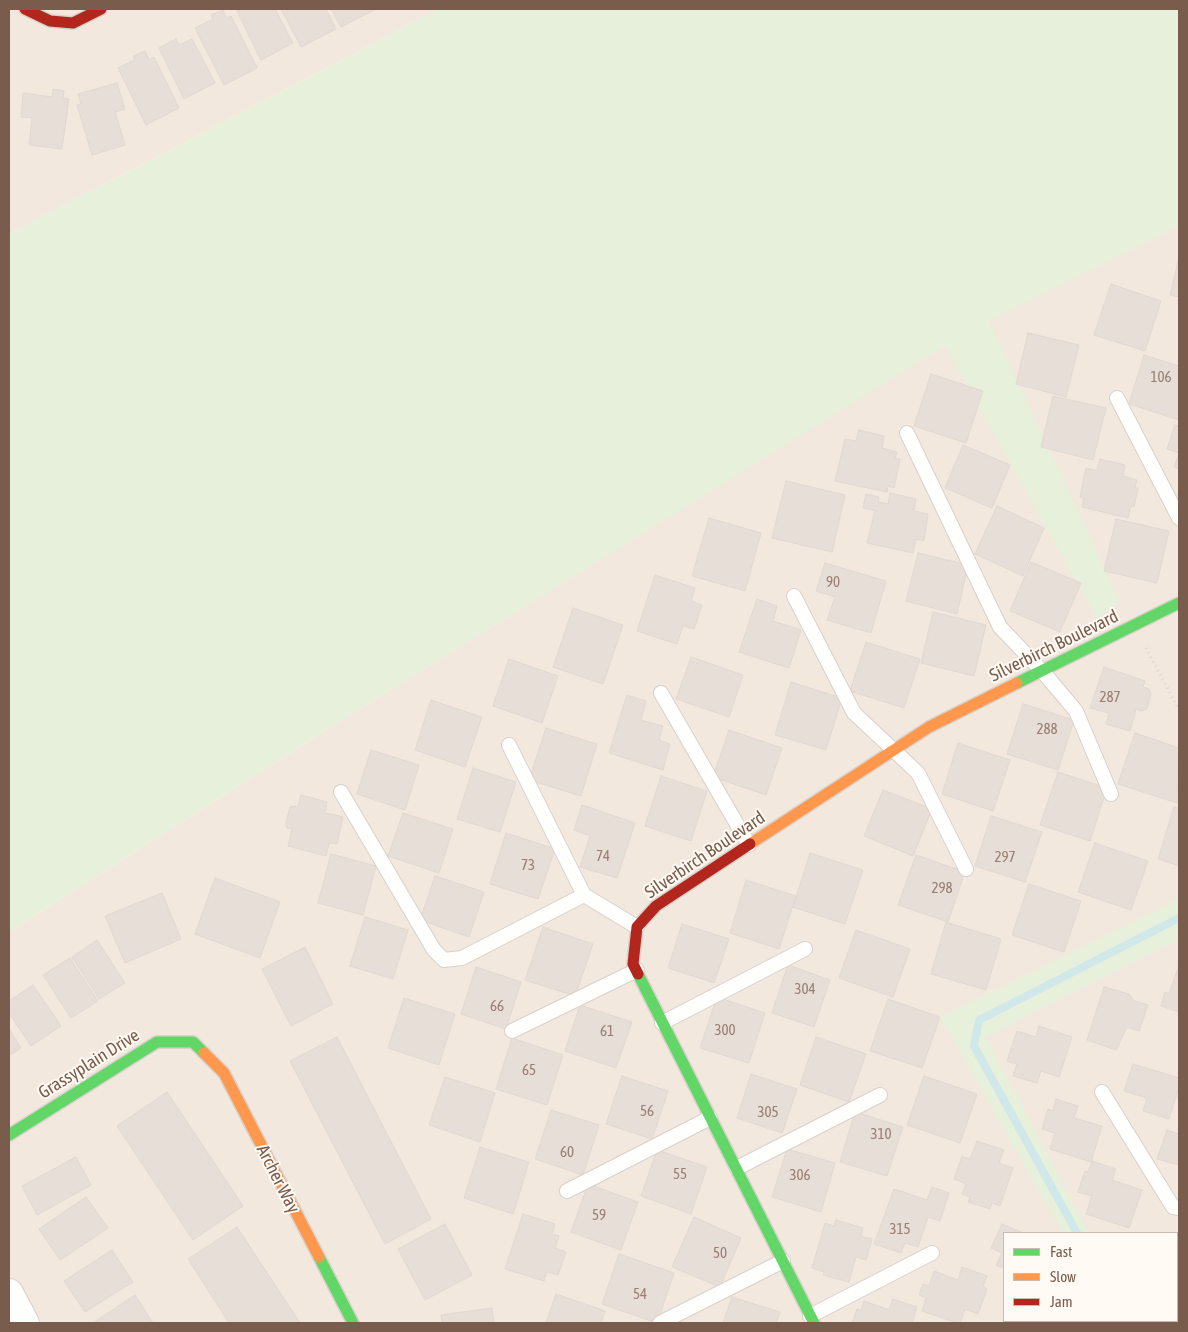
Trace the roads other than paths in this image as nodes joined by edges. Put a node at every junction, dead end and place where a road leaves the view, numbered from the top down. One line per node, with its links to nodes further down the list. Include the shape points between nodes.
1 (25, 9): 2 (street, via 50,21 73,23)
2 (101, 9)
3 (1117, 398): 5 (lane)
4 (907, 433): 8 (lane, via 1000,627)
5 (1179, 518)
6 (794, 596): 11 (lane, via 854,713)
7 (1179, 603): 8 (street, Silverbirch Boulevard)
8 (1043, 672): 11 (street, Silverbirch Boulevard, via 929,727); 13 (lane, via 1076,711)
9 (661, 693): 14 (lane)
10 (509, 745): 16 (lane)
11 (895, 750): 14 (street, Silverbirch Boulevard); 15 (lane, via 918,773)
12 (341, 792): 16 (lane, via 434,950 444,960 462,958)
13 (1111, 794)
14 (749, 846): 17 (street, Silverbirch Boulevard, via 656,906)
15 (966, 869)
16 (584, 895): 17 (lane)
17 (637, 928): 19 (street, via 633,964)
18 (805, 949): 20 (lane)
19 (637, 970): 20 (street); 21 (lane)
20 (662, 1022): 25 (street)
21 (512, 1031)
22 (193, 1042): 26 (street, Grassyplain Drive, via 157,1042); 35 (street, Archer Way, via 224,1073)
23 (1102, 1092): 29 (lane, via 1173,1207)
24 (880, 1095): 27 (lane)
25 (710, 1118): 27 (street); 28 (lane)
26 (9, 1135)
27 (737, 1168): 31 (street)
28 (567, 1191)
29 (1179, 1208)
30 (932, 1252): 33 (lane)
31 (783, 1261): 33 (street); 36 (lane)
32 (9, 1293): 34 (street)
33 (812, 1319)
34 (25, 1323)
35 (353, 1323)
36 (660, 1323)

